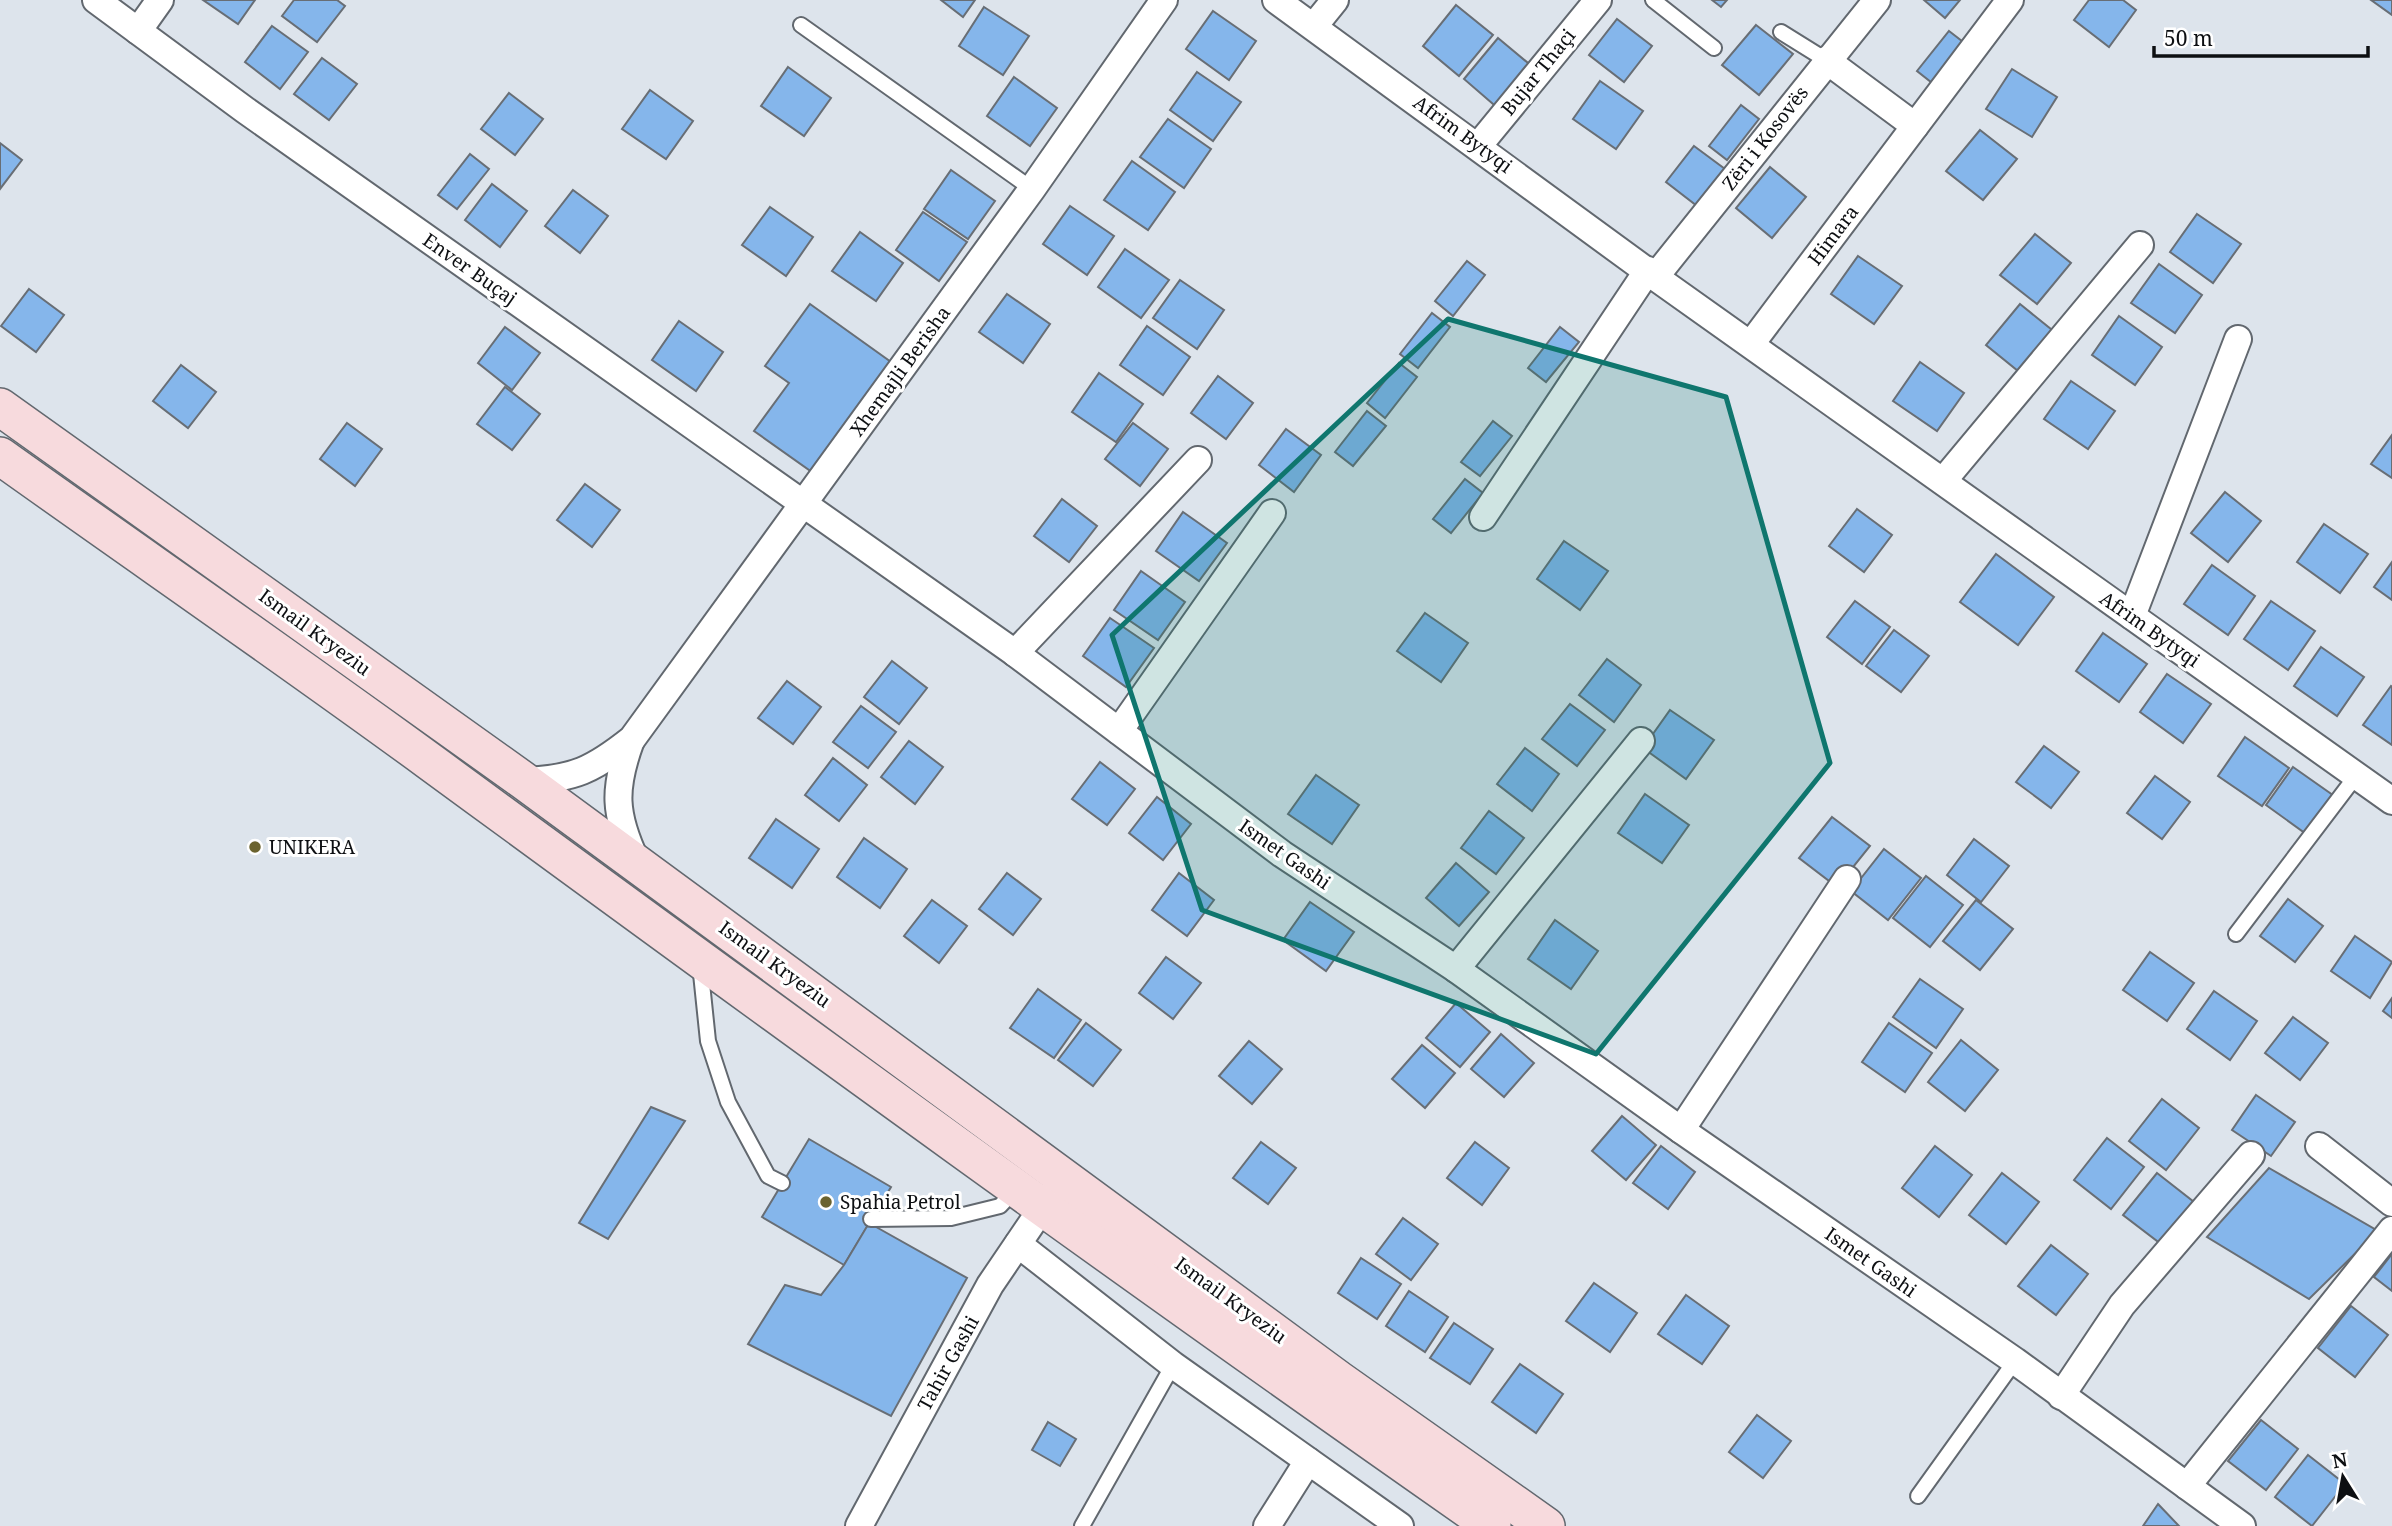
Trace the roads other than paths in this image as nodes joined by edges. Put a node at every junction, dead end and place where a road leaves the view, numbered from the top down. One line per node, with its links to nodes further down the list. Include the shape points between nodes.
1 (96, 0): 12 (street, Enver Buçaj)
2 (160, 0): 12 (street)
3 (1164, 0): 18 (street, Xhemajli Berisha)
4 (1276, 0): 11 (street, Afrim Bytyqi)
5 (1335, 0): 11 (street)
6 (1598, 0): 17 (street, Bujar Thaçi)
7 (1653, 0): 14 (lane)
8 (1877, 0): 15 (street, Zëri i Kosovës)
9 (2010, 0): 16 (street, Himara)
10 (801, 25): 18 (lane)
11 (1314, 26): 17 (street, Afrim Bytyqi)
12 (138, 31): 27 (street, Enver Buçaj)
13 (1781, 32): 15 (lane)
14 (1714, 48)
15 (1826, 60): 16 (street); 20 (street, Zëri i Kosovës)
16 (1915, 126): 22 (street, Himara)
17 (1479, 145): 20 (street, Afrim Bytyqi)
18 (1032, 189): 27 (street, Xhemajli Berisha)
19 (2140, 245): 26 (street)
20 (1651, 273): 22 (street, Afrim Bytyqi); 29 (street)
21 (2238, 339): 30 (street)
22 (1751, 344): 26 (street, Afrim Bytyqi)
23 (0, 407): 36 (main road, Ismail Kryeziu)
24 (0, 456): 41 (main road, Ismail Kryeziu)
25 (1198, 460): 31 (street)
26 (1943, 481): 30 (street, Afrim Bytyqi)
27 (805, 504): 31 (street, Ismet Gashi); 33 (street, Xhemajli Berisha)
28 (1272, 513): 32 (street)
29 (1483, 517)
30 (2132, 616): 35 (street, Afrim Bytyqi)
31 (1015, 653): 32 (street, Ismet Gashi)
32 (1119, 731): 42 (street, Ismet Gashi, via 1282,854)
33 (632, 739): 36 (street, Xhemajli Berisha, via 603,762 560,780); 38 (street, Xhemajli Berisha, via 619,774 617,800 622,830)
34 (1641, 741): 42 (street)
35 (2356, 776): 37 (street, Afrim Bytyqi); 40 (lane)
36 (524, 780): 38 (main road, Ismail Kryeziu)
37 (2390, 797)
38 (638, 864): 47 (main road, Ismail Kryeziu)
39 (1847, 879): 43 (street)
40 (2236, 934)
41 (699, 959): 46 (lane, via 708,1041 728,1102 768,1176); 47 (main road, Ismail Kryeziu)
42 (1456, 969): 43 (street, Ismet Gashi)
43 (1681, 1130): 52 (street, Ismet Gashi)
44 (2319, 1146): 48 (street)
45 (2251, 1155): 54 (street, via 2122,1305)
46 (782, 1183)
47 (1042, 1190): 49 (lane, via 951,1218); 51 (street, Tahir Gashi); 62 (main road, Ismail Kryeziu, via 1299,1391); 63 (main road, Ismail Kryeziu, via 1350,1388)
48 (2392, 1203)
49 (871, 1219)
50 (2392, 1230): 56 (street)
51 (1018, 1244): 53 (street); 58 (street, Tahir Gashi, via 990,1285)
52 (2015, 1362): 54 (street, Ismet Gashi); 57 (lane)
53 (1173, 1365): 55 (street); 59 (lane)
54 (2061, 1396): 56 (street, Ismet Gashi)
55 (1308, 1461): 60 (street); 61 (street)
56 (2187, 1486): 64 (street, Ismet Gashi)
57 (1918, 1496)
58 (859, 1526)
59 (1082, 1526)
60 (1267, 1526)
61 (1401, 1526)
62 (1492, 1526)
63 (1546, 1526)
64 (2242, 1526)

